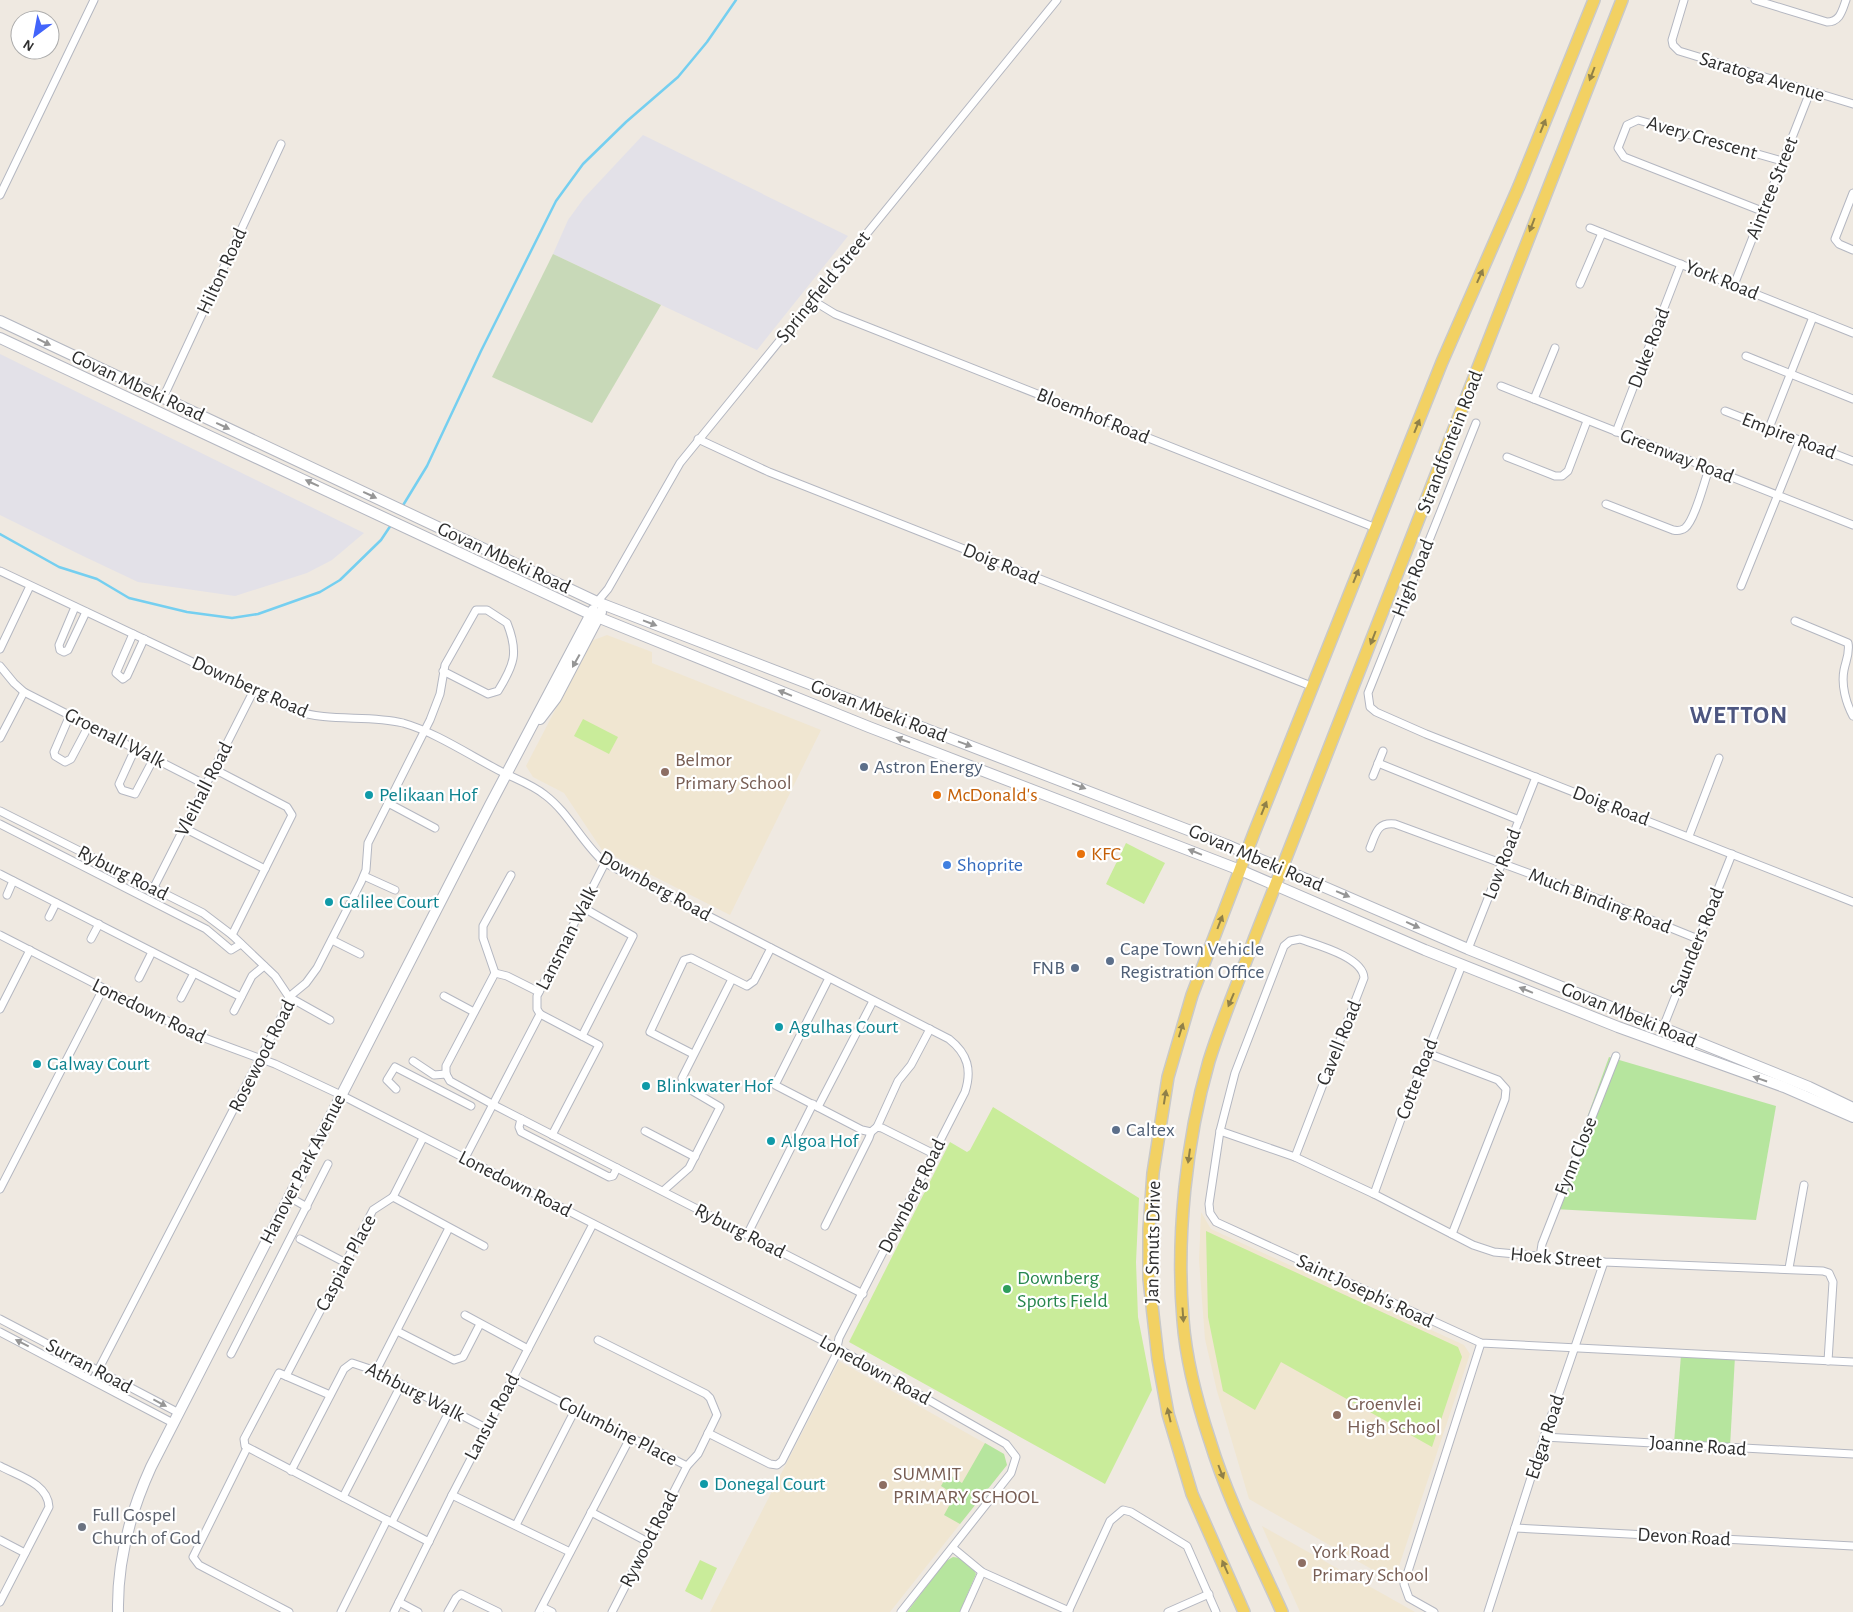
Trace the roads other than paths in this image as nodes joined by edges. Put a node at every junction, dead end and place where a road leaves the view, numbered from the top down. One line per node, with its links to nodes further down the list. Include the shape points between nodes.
1 (94, 0): 13 (street)
2 (1057, 0): 21 (street, Springfield Street)
3 (1594, 0): 46 (main road, Strandfontein Road, one-way to 3)
4 (1622, 0): 91 (main road, Strandfontein Road, one-way to 91)
5 (1684, 0): 8 (street, Saratoga Avenue, via 1672,40 1679,51)
6 (1754, 0): 7 (street, via 1827,22 1839,18)
7 (1846, 0)
8 (1810, 92): 9 (street, Saratoga Avenue); 11 (street, Aintree Street)
9 (1853, 104)
10 (281, 144): 30 (street, Hilton Road)
11 (1782, 162): 14 (street, Aintree Street); 14 (street, Avery Crescent, via 1638,120 1627,125 1621,138 1618,148 1624,157)
12 (1853, 193): 17 (street, via 1835,239)
13 (0, 195)
14 (1762, 212): 20 (street, Aintree Street)
15 (1590, 228): 16 (street, York Road)
16 (1602, 233): 18 (street, York Road); 19 (street)
17 (1853, 250)
18 (1681, 264): 20 (street, York Road); 37 (street, Duke Road)
19 (1580, 284)
20 (1734, 285): 22 (street, York Road)
21 (812, 300): 38 (street, Springfield Street); 46 (street, Bloemhof Road, via 835,314)
22 (1813, 317): 24 (street, York Road); 28 (street)
23 (0, 321): 30 (main road, Govan Mbeki Road, one-way to 30)
24 (1853, 333)
25 (0, 338): 53 (main road, Govan Mbeki Road, one-way to 25)
26 (1554, 348): 31 (street)
27 (1746, 356): 28 (street)
28 (1790, 373): 32 (street); 36 (street)
29 (1501, 386): 31 (street, Greenway Road)
30 (163, 398): 50 (main road, Govan Mbeki Road, one-way to 50)
31 (1534, 399): 34 (street, Greenway Road)
32 (1853, 399)
33 (1725, 411): 36 (street, Empire Road)
34 (1587, 421): 37 (street, Greenway Road); 40 (street, via 1568,470 1562,476)
35 (1476, 423): 63 (street, High Road, via 1368,693)
36 (1769, 428): 39 (street, Empire Road)
37 (1616, 432): 42 (street, Greenway Road)
38 (698, 439): 50 (street, Springfield Street, via 669,480); 60 (street, Doig Road, via 769,472)
39 (1800, 440): 41 (street, Empire Road); 43 (street)
40 (1507, 457)
41 (1853, 461)
42 (1709, 469): 43 (street, Greenway Road); 44 (street, via 1688,525 1679,531)
43 (1778, 496): 45 (street, Greenway Road); 49 (street)
44 (1606, 504)
45 (1853, 525)
46 (1376, 528): 87 (main road, Strandfontein Road, one-way to 46)
47 (0, 571): 48 (street, Downberg Road)
48 (30, 586): 51 (street, Downberg Road); 57 (street)
49 (1741, 586)
50 (601, 604): 53 (main road, Hanover Park Avenue); 87 (main road, Govan Mbeki Road, one-way to 87, via 1112,799)
51 (75, 607): 52 (street, Downberg Road); 52 (street, via 59,646 64,652 68,650)
52 (86, 612): 55 (street, Downberg Road)
53 (594, 616): 75 (main road, Hanover Park Avenue, via 556,698 526,738); 93 (main road, Govan Mbeki Road, one-way to 53, via 869,727)
54 (1795, 621): 64 (street, via 1848,643 1843,679)
55 (134, 634): 56 (street, Downberg Road); 56 (street, via 116,673 123,679)
56 (144, 639): 61 (street, Downberg Road)
57 (0, 649)
58 (0, 666): 62 (street, Groenall Walk)
59 (443, 671): 59 (street, Rosewood Road, via 488,694 498,691 515,654 507,623 487,610 476,610); 67 (street, Rosewood Road, via 440,694)
60 (1306, 684)
61 (254, 690): 67 (street, Downberg Road, via 308,715 384,720); 74 (street, Vleihall Road)
62 (24, 692): 65 (street, Groenall Walk); 68 (street)
63 (1370, 707): 77 (street, Doig Road, via 1426,734)
64 (1851, 713)
65 (70, 715): 66 (street, Groenall Walk); 66 (street, via 54,752 65,762 70,760)
66 (89, 725): 69 (street, Groenall Walk)
67 (422, 732): 75 (street, Downberg Road); 79 (street, Rosewood Road)
68 (0, 738)
69 (135, 748): 71 (street, Groenall Walk); 71 (street, via 120,784 122,790 135,794)
70 (1383, 751): 73 (street)
71 (154, 758): 78 (street, Groenall Walk)
72 (1719, 758): 85 (street)
73 (1378, 764): 76 (street); 81 (street)
74 (214, 769): 78 (street, Vleihall Road); 92 (street, via 290,810 291,819)
75 (506, 774): 89 (street, Downberg Road, via 544,794 565,815 590,850); 150 (main road, Hanover Park Avenue)
76 (1373, 776)
77 (1536, 778): 81 (street, Low Road); 85 (street, Doig Road)
78 (206, 785): 83 (street, Vleihall Road)
79 (388, 803): 84 (street); 95 (street, Rosewood Road, via 368,843)
80 (0, 811): 99 (street, Ryburg Road)
81 (1519, 820): 90 (street, Low Road)
82 (0, 824): 112 (street, Ryburg Road, via 206,929 231,950)
83 (184, 828): 92 (street); 99 (street, Vleihall Road)
84 (436, 828)
85 (1689, 836): 88 (street, Doig Road)
86 (1370, 848): 90 (street, Much Binding Road, via 1380,826 1396,824)
87 (1247, 854): 91 (main road, Govan Mbeki Road); 93 (main road, Strandfontein Road)
88 (1732, 854): 103 (street, Doig Road); 110 (street, Saunders Road)
89 (605, 863): 104 (street, Lansman Walk); 113 (street, Downberg Road)
90 (1502, 864): 110 (street, Much Binding Road); 116 (street, Low Road)
91 (1282, 868): 98 (main road, Strandfontein Road); 116 (main road, Govan Mbeki Road, one-way to 116)
92 (266, 869): 108 (street)
93 (1240, 870): 98 (main road, Govan Mbeki Road); 253 (main road, Jan Smuts Drive, one-way to 93, via 1192,1494 1178,1453 1158,1359 1149,1267 1153,1173 1168,1077 1192,995)
94 (0, 874): 97 (street)
95 (364, 876): 100 (street); 111 (street, Rosewood Road)
96 (511, 876): 122 (street, via 483,926 483,938)
97 (13, 881): 101 (street); 102 (street)
98 (1275, 884): 119 (main road, Govan Mbeki Road); 254 (main road, Jan Smuts Drive, one-way to 254, via 1224,1019 1197,1108 1186,1178 1180,1266 1183,1320 1200,1408 1221,1474)
99 (154, 888): 108 (street, Ryburg Road, via 203,913)
100 (395, 890)
101 (7, 895)
102 (56, 902): 105 (street); 106 (street)
103 (1853, 902)
104 (582, 907): 127 (street, Lansman Walk); 141 (street, via 634,936)
105 (49, 917)
106 (99, 924): 109 (street); 117 (street)
107 (0, 935): 115 (street, Lonedown Road)
108 (232, 935): 112 (street, Ryburg Road)
109 (91, 939)
110 (1698, 939): 140 (street, Saunders Road)
111 (332, 940): 118 (street); 131 (street, Rosewood Road, via 313,974)
112 (241, 944): 120 (street, Ryburg Road)
113 (771, 948): 124 (street, Downberg Road); 125 (street, via 751,985)
114 (1326, 948): 160 (street, Saint Joseph's Road, via 1300,939 1290,940 1284,946 1248,1034); 165 (street, Cavell Road, via 1355,962 1362,969 1364,978)
115 (30, 950): 126 (street, Lonedown Road); 128 (street)
116 (1468, 950): 140 (main road, Govan Mbeki Road)
117 (152, 952): 121 (street); 123 (street)
118 (360, 954)
119 (1462, 965): 142 (street, Cotte Road); 156 (main road, Govan Mbeki Road, one-way to 119, via 1784,1087 1668,1047)
120 (264, 966): 130 (street, via 252,976); 131 (street, Ryburg Road, via 281,983)
121 (194, 973): 130 (street); 132 (street)
122 (496, 973): 127 (street); 136 (street)
123 (139, 978)
124 (829, 978): 133 (street, Downberg Road); 154 (street, via 775,1085)
125 (732, 979): 143 (street); 143 (street, via 686,958 650,1032)
126 (104, 988): 145 (street, Lonedown Road, via 191,1033); 170 (street)
127 (539, 992): 137 (street, Lansman Walk, via 536,1006)
128 (3, 995): 134 (street)
129 (444, 996): 136 (street)
130 (241, 997): 135 (street)
131 (289, 997): 138 (street); 145 (street, Rosewood Road)
132 (181, 998)
133 (872, 1001): 139 (street, Downberg Road); 154 (street)
134 (0, 1009)
135 (234, 1011)
136 (474, 1012): 147 (street, via 446,1066)
137 (540, 1014): 141 (street); 152 (street)
138 (330, 1020)
139 (930, 1029): 158 (street); 163 (street, Downberg Road, via 962,1050 969,1071 965,1092)
140 (1662, 1030): 155 (main road, Govan Mbeki Road)
141 (582, 1036): 161 (street, via 599,1045)
142 (1427, 1053): 172 (street, Cotte Road); 179 (street, via 1498,1080 1506,1089 1506,1099)
143 (693, 1054): 164 (street, via 682,1075 682,1084 720,1107)
144 (1616, 1056): 183 (street, Fynn Close, via 1542,1244)
145 (260, 1059): 150 (street, Lonedown Road); 201 (street, Rosewood Road)
146 (413, 1062): 147 (street, via 434,1074)
147 (446, 1074): 148 (street, Ryburg Road)
148 (459, 1086): 151 (street); 152 (street, Ryburg Road)
149 (396, 1089): 151 (street, via 387,1080 394,1067)
150 (341, 1095): 162 (street, Lonedown Road); 174 (main road, Hanover Park Avenue)
151 (453, 1097): 153 (street)
152 (492, 1104): 157 (street, Ryburg Road); 166 (street)
153 (471, 1106)
154 (816, 1106): 158 (street, via 862,1130); 180 (street)
155 (1853, 1108)
156 (1853, 1117)
157 (521, 1119): 161 (street, Ryburg Road); 168 (street, via 521,1132 600,1172 612,1176)
158 (874, 1129): 163 (street); 177 (street)
159 (645, 1131): 164 (street)
160 (1220, 1131): 165 (street, Hoek Street); 194 (street, Saint Joseph's Road, via 1209,1204 1216,1222)
161 (552, 1135): 168 (street, Ryburg Road)
162 (423, 1138): 166 (street, Lonedown Road); 173 (street)
163 (934, 1154): 187 (street, Downberg Road)
164 (695, 1157): 171 (street, via 687,1170)
165 (1295, 1157): 172 (street, Hoek Street)
166 (465, 1158): 176 (street, Lonedown Road)
167 (328, 1164): 175 (street)
168 (617, 1168): 171 (street, Ryburg Road)
169 (1804, 1185): 186 (street)
170 (0, 1189)
171 (663, 1191): 180 (street, Ryburg Road)
172 (1374, 1194): 179 (street, Hoek Street)
173 (393, 1197): 178 (street, Caspian Place); 185 (street, Caspian Place, via 373,1210)
174 (289, 1198): 175 (street); 210 (main road, Hanover Park Avenue)
175 (307, 1207): 198 (street)
176 (593, 1224): 195 (street, Lonedown Road); 197 (street, Lansur Road)
177 (825, 1226)
178 (449, 1228): 182 (street); 191 (street)
179 (1452, 1234): 183 (street, Hoek Street, via 1494,1252)
180 (748, 1235): 187 (street, Ryburg Road)
181 (300, 1239): 185 (street)
182 (484, 1246)
183 (1540, 1257): 184 (street, Hoek Street)
184 (1604, 1262): 186 (street, Hoek Street); 196 (street, Edgar Road)
185 (346, 1263): 203 (street, Caspian Place)
186 (1788, 1268): 199 (street, Hoek Street, via 1823,1271 1832,1278)
187 (862, 1294): 195 (street, Downberg Road)
188 (465, 1315): 190 (street)
189 (0, 1319): 201 (street, Surran Road)
190 (480, 1324): 191 (street, via 463,1357 457,1360); 197 (street)
191 (397, 1331): 202 (street)
192 (0, 1332): 205 (street, Surran Road, one-way to 192)
193 (598, 1340): 213 (street, Columbine Place, via 706,1394 716,1415)
194 (1481, 1343): 196 (street, Saint Joseph's Road); 255 (street, via 1404,1584 1409,1598)
195 (837, 1348): 213 (street, via 836,1356 780,1463 770,1464); 231 (street, Lonedown Road, via 1006,1444 1016,1457 1011,1473)
196 (1574, 1348): 199 (street, Saint Joseph's Road); 214 (street, Edgar Road)
197 (528, 1349): 204 (street, Lansur Road)
198 (231, 1354)
199 (1828, 1361): 200 (street, Saint Joseph's Road)
200 (1853, 1362)
201 (97, 1370): 205 (street, Rosewood Road); 210 (street, Surran Road, one-way to 210)
202 (376, 1371): 206 (street, Athburg Walk); 207 (street, Athburg Walk, via 358,1363 350,1364)
203 (286, 1376): 207 (street); 216 (street, via 279,1373 275,1377 244,1439)
204 (513, 1378): 209 (street, Columbine Place); 212 (street, Lansur Road)
205 (93, 1380): 211 (street, Surran Road)
206 (401, 1385): 208 (street, Athburg Walk); 222 (street)
207 (330, 1396): 220 (street, Athburg Walk)
208 (450, 1410): 212 (street, Athburg Walk); 224 (street)
209 (575, 1410): 215 (street, Columbine Place); 225 (street)
210 (179, 1413): 211 (main road, Hanover Park Avenue)
211 (173, 1423): 240 (main road, Hanover Park Avenue, via 144,1481 130,1520 121,1561)
212 (486, 1428): 221 (street, Lansur Road)
213 (708, 1432): 219 (street, Columbine Place, via 698,1454)
214 (1544, 1437): 217 (street, Joanne Road); 226 (street, Edgar Road)
215 (630, 1438): 219 (street, Columbine Place); 223 (street)
216 (247, 1448): 220 (street); 241 (street, via 193,1558 199,1565)
217 (1853, 1454)
218 (0, 1466): 233 (street, via 37,1485 48,1497 47,1513)
219 (687, 1466): 229 (street, Rywood Road)
220 (291, 1471): 222 (street)
221 (452, 1495): 225 (street); 228 (street, Lansur Road)
222 (343, 1497): 224 (street)
223 (591, 1512): 229 (street); 232 (street)
224 (390, 1521): 228 (street); 242 (street)
225 (516, 1524): 232 (street)
226 (1515, 1528): 230 (street, Devon Road); 256 (street, Edgar Road)
227 (0, 1540): 233 (street)
228 (429, 1542): 237 (street, Lansur Road)
229 (648, 1542): 248 (street, Rywood Road)
230 (1853, 1546)
231 (953, 1548): 234 (street); 249 (street)
232 (570, 1552): 238 (street)
233 (25, 1553): 236 (street)
234 (982, 1572): 239 (street); 250 (street)
235 (1209, 1594): 239 (street, via 1184,1543 1132,1512 1121,1511 1110,1521); 251 (street); 252 (street)
236 (0, 1602)
237 (399, 1602): 243 (street, Lansur Road); 244 (street)
238 (541, 1609): 247 (street)
239 (1069, 1611)
240 (118, 1612)
241 (289, 1612)
242 (341, 1612)
243 (394, 1612)
244 (418, 1612)
245 (448, 1612): 246 (street, via 461,1594)
246 (498, 1612)
247 (552, 1612)
248 (612, 1612)
249 (901, 1612)
250 (964, 1612)
251 (1168, 1612)
252 (1216, 1612)
253 (1244, 1612)
254 (1282, 1612)
255 (1434, 1612)
256 (1488, 1612)

